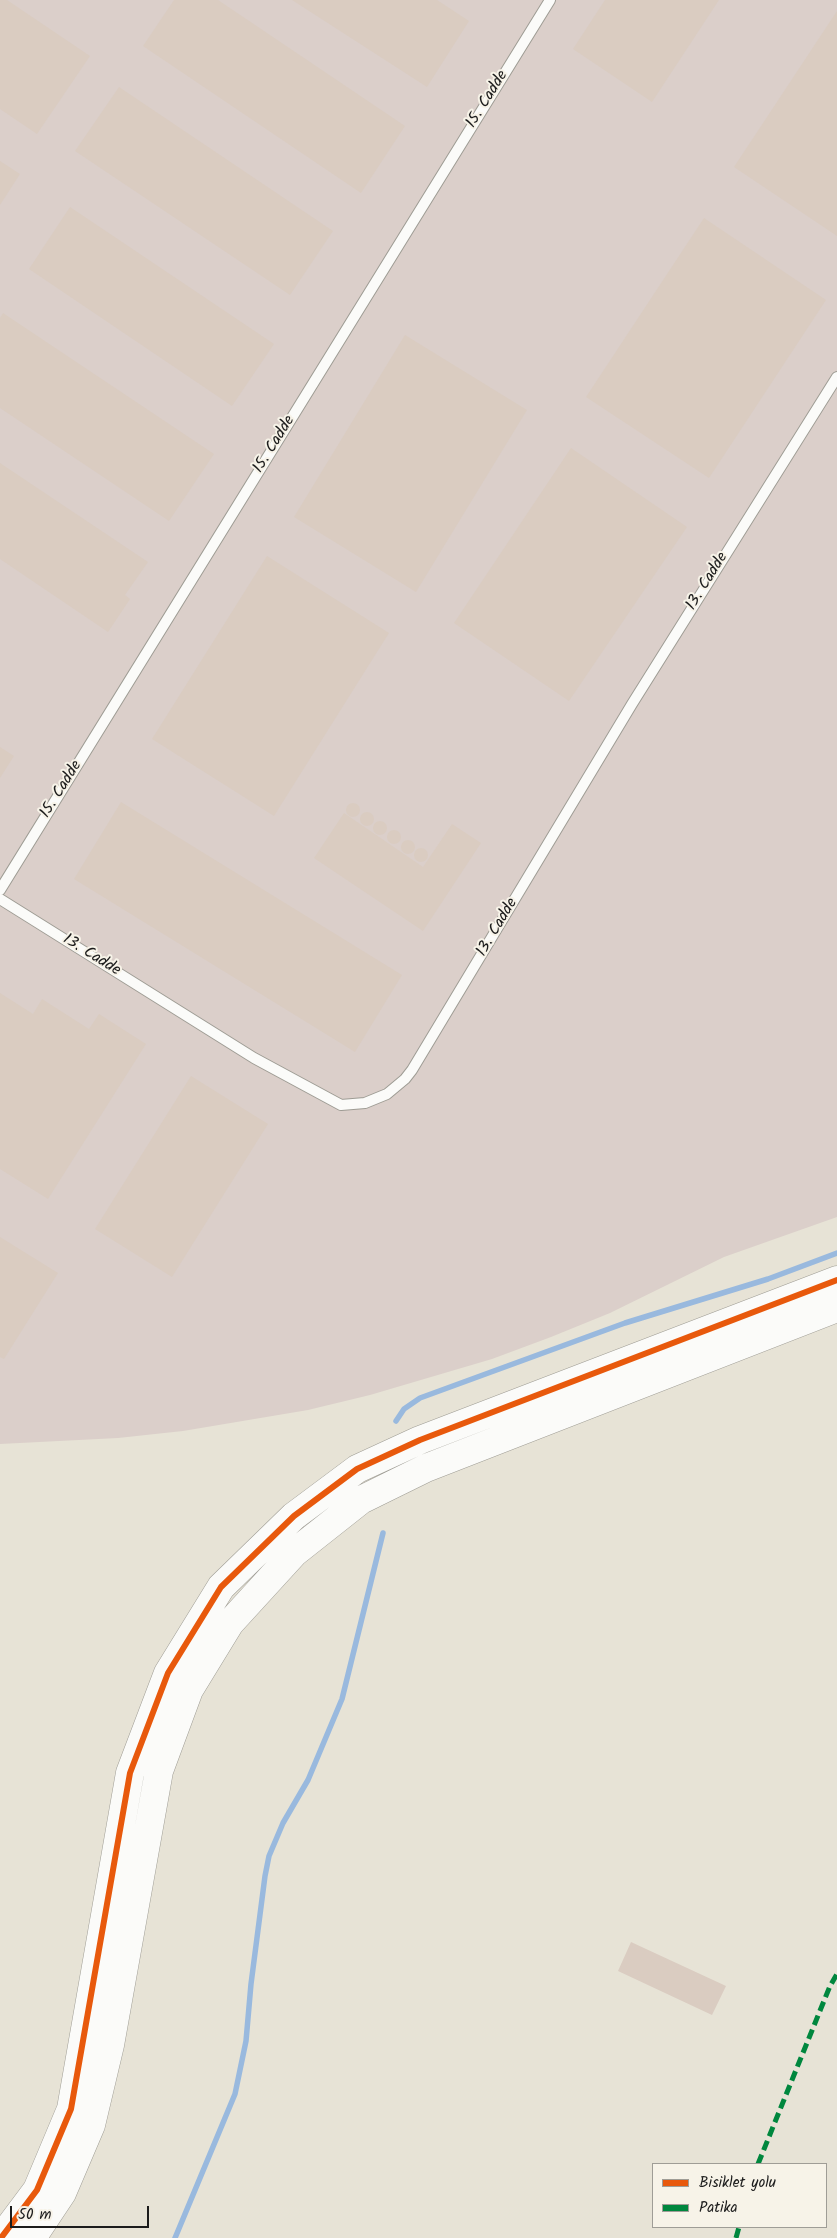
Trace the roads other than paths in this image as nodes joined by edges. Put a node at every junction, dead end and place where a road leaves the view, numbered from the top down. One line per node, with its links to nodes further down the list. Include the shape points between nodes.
1 (550, 0): 3 (lane, 15. Cadde)
2 (837, 377): 4 (lane, 13. Cadde, via 632,704 412,1070 387,1094 365,1103 341,1105 254,1058)
3 (0, 890)
4 (0, 899)
5 (837, 1280): 7 (street, via 420,1440 357,1469 294,1516 221,1587 168,1673 130,1773 71,2109 37,2190)
6 (837, 1308): 8 (street, via 426,1468 361,1500 294,1553 230,1623 189,1690 159,1771 110,2045 90,2125 62,2193)
7 (1, 2238)
8 (32, 2238)

